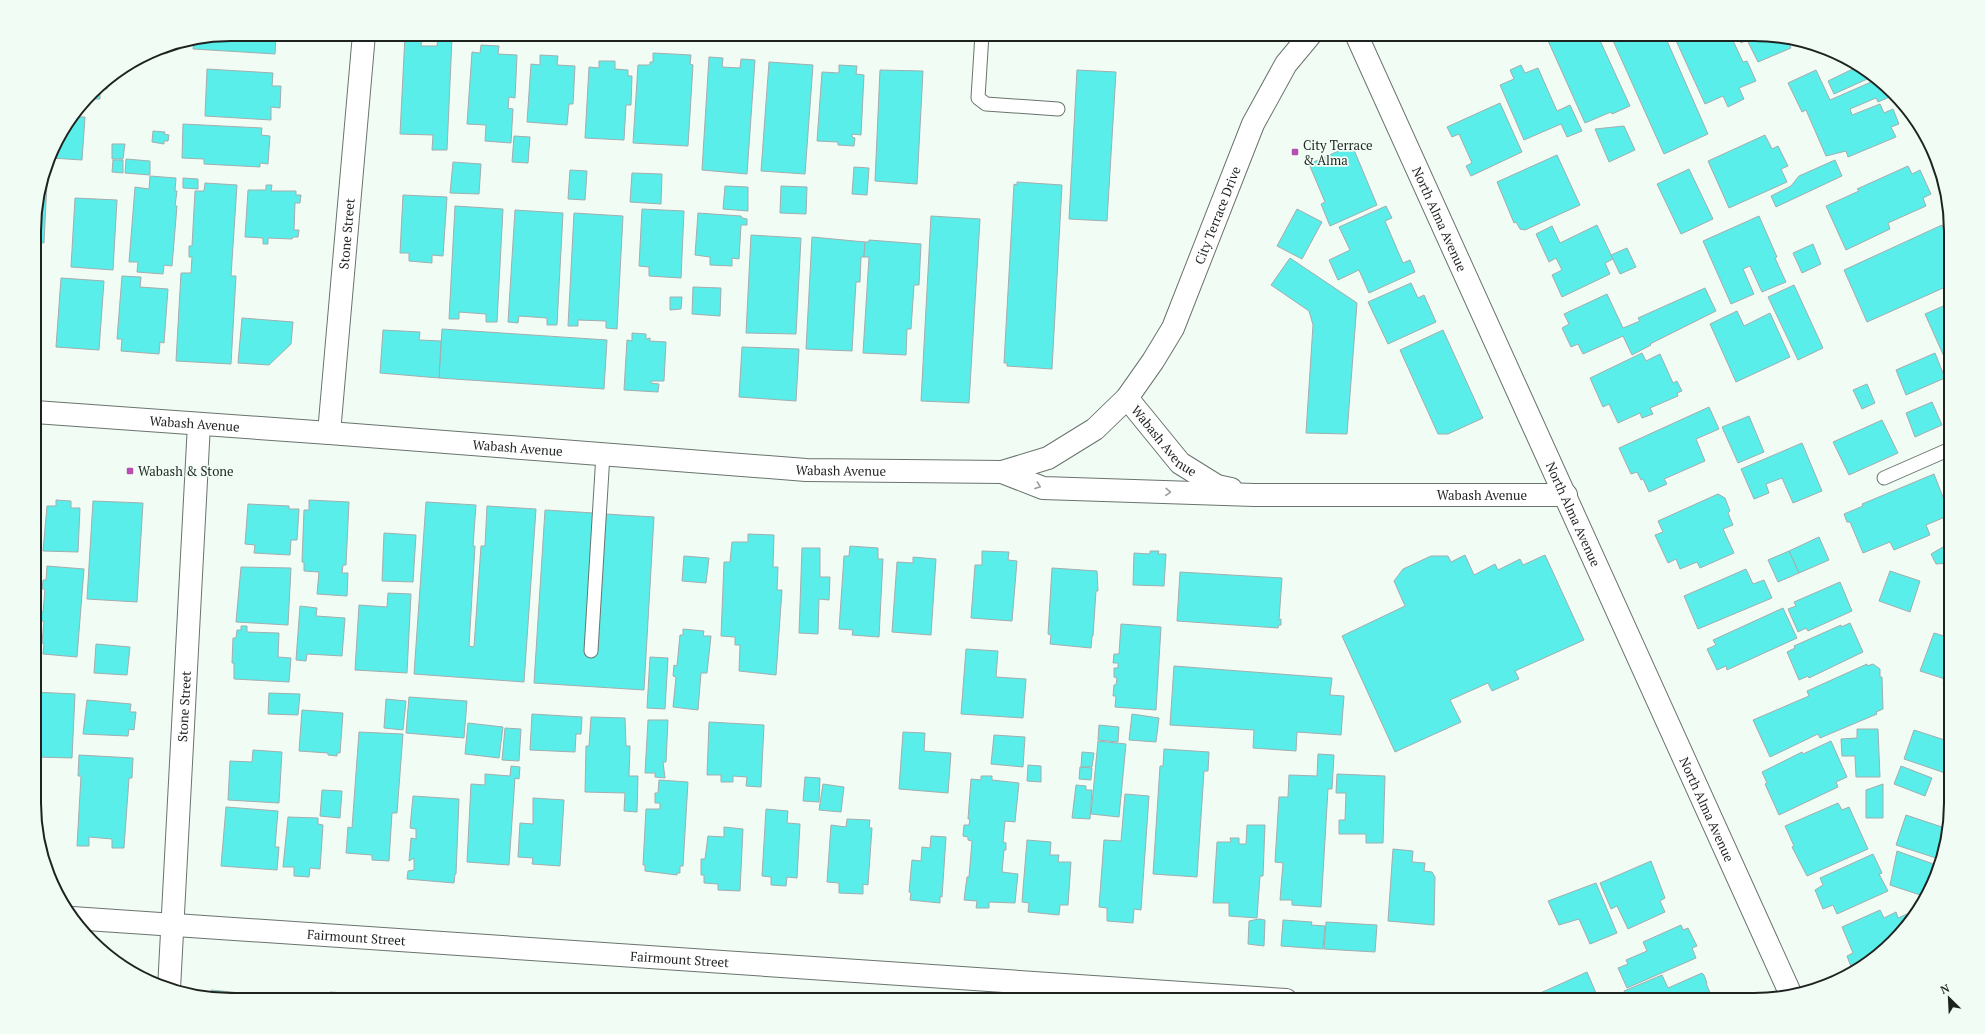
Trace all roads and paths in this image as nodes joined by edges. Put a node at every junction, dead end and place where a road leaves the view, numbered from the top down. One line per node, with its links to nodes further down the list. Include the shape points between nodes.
1 (363, 41): 9 (street, Stone Street)
2 (982, 41): 5 (lane, via 978,98 986,104)
3 (1305, 41): 6 (street, City Terrace Drive, via 1286,64 1253,124 1173,328)
4 (1359, 41): 15 (street, North Alma Avenue)
5 (1058, 109)
6 (1127, 398): 12 (street, Wabash Avenue, via 1094,429 1048,458); 14 (street, Wabash Avenue, via 1180,463 1217,486)
7 (41, 412): 8 (street, Wabash Avenue)
8 (199, 424): 9 (street, Wabash Avenue); 18 (street, Stone Street)
9 (329, 433): 11 (street, Wabash Avenue)
10 (1944, 452): 13 (lane)
11 (603, 454): 12 (street, Wabash Avenue, via 806,470); 16 (lane)
12 (1002, 472): 14 (street, Wabash Avenue, one-way to 14, via 1043,488)
13 (1884, 478)
14 (1254, 495): 15 (street, Wabash Avenue)
15 (1566, 495): 20 (street, North Alma Avenue)
16 (591, 651)
17 (80, 919): 18 (street, Fairmount Street)
18 (173, 926): 19 (street, Stone Street); 21 (street, Fairmount Street)
19 (169, 983)
20 (1788, 989)
21 (1181, 993)

